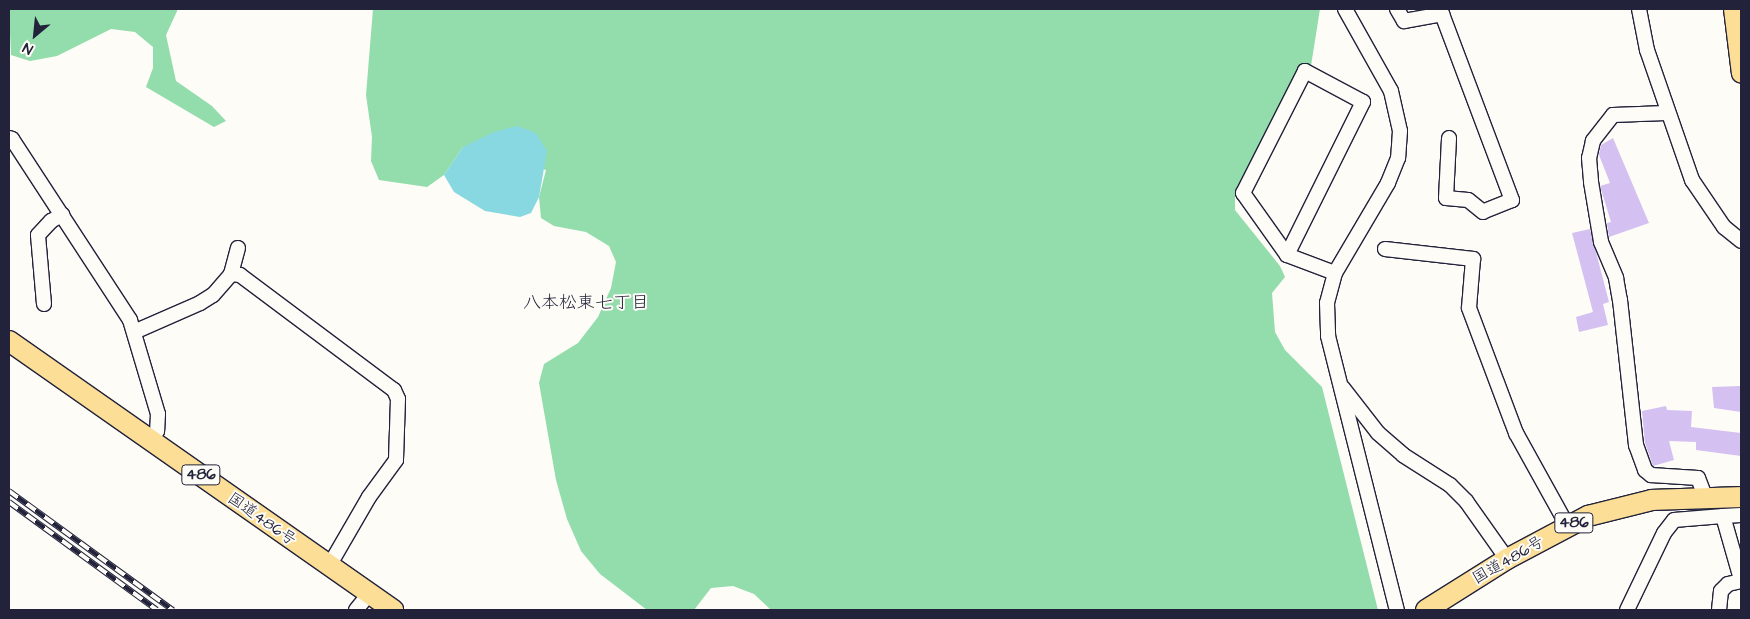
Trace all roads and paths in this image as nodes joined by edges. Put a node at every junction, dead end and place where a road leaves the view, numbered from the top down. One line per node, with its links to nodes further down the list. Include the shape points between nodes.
1 (1345, 9): 14 (street, via 1391,90 1400,132 1398,158 1388,183)
2 (1397, 9): 8 (street, via 1404,21 1442,14 1512,200 1483,212 1468,200 1446,198)
3 (1639, 9): 6 (street, via 1646,50)
4 (1733, 9): 5 (main road)
5 (1741, 74)
6 (1666, 113): 10 (street, via 1692,180 1724,227); 21 (street, via 1613,115 1593,141 1589,158 1590,182 1601,242 1616,278 1636,445 1645,470 1651,475 1698,478)
7 (9, 138): 9 (street)
8 (1449, 138)
9 (62, 215): 16 (street, via 51,220 38,236); 17 (street, via 130,320)
10 (1741, 241)
11 (238, 248): 15 (street)
12 (1386, 249): 25 (street, via 1473,259 1469,308 1516,433)
13 (1287, 255): 13 (street, via 1243,193 1305,71 1363,102); 14 (street)
14 (1335, 273): 19 (street, via 1326,303 1328,336)
15 (231, 274): 17 (street, via 213,295); 27 (street, via 250,280 394,390 398,399 393,467 369,497)
16 (44, 304)
17 (134, 332): 20 (street, via 158,414 157,432)
18 (9, 341): 20 (highway, 国道486号 / 486)
19 (1339, 383): 26 (street, via 1378,433 1403,455 1450,484); 32 (street)
20 (150, 439): 27 (highway, 国道486号 / 486)
21 (1705, 496): 22 (highway, 国道486号 / 486); 25 (highway, 国道486号 / 486, via 1652,500 1588,516)
22 (1741, 497)
23 (1741, 515): 24 (street)
24 (1724, 519): 28 (street); 34 (street, via 1674,520 1664,533)
25 (1568, 527): 26 (highway, 国道486号 / 486)
26 (1507, 559): 33 (highway, 国道486号 / 486)
27 (329, 566): 29 (highway, 国道486号 / 486)
28 (1741, 580): 35 (street, via 1728,584 1721,591)
29 (369, 594): 30 (street); 31 (highway, 国道486号 / 486)
30 (356, 610)
31 (393, 610)
32 (1397, 610)
33 (1426, 610)
34 (1627, 610)
35 (1719, 610)

